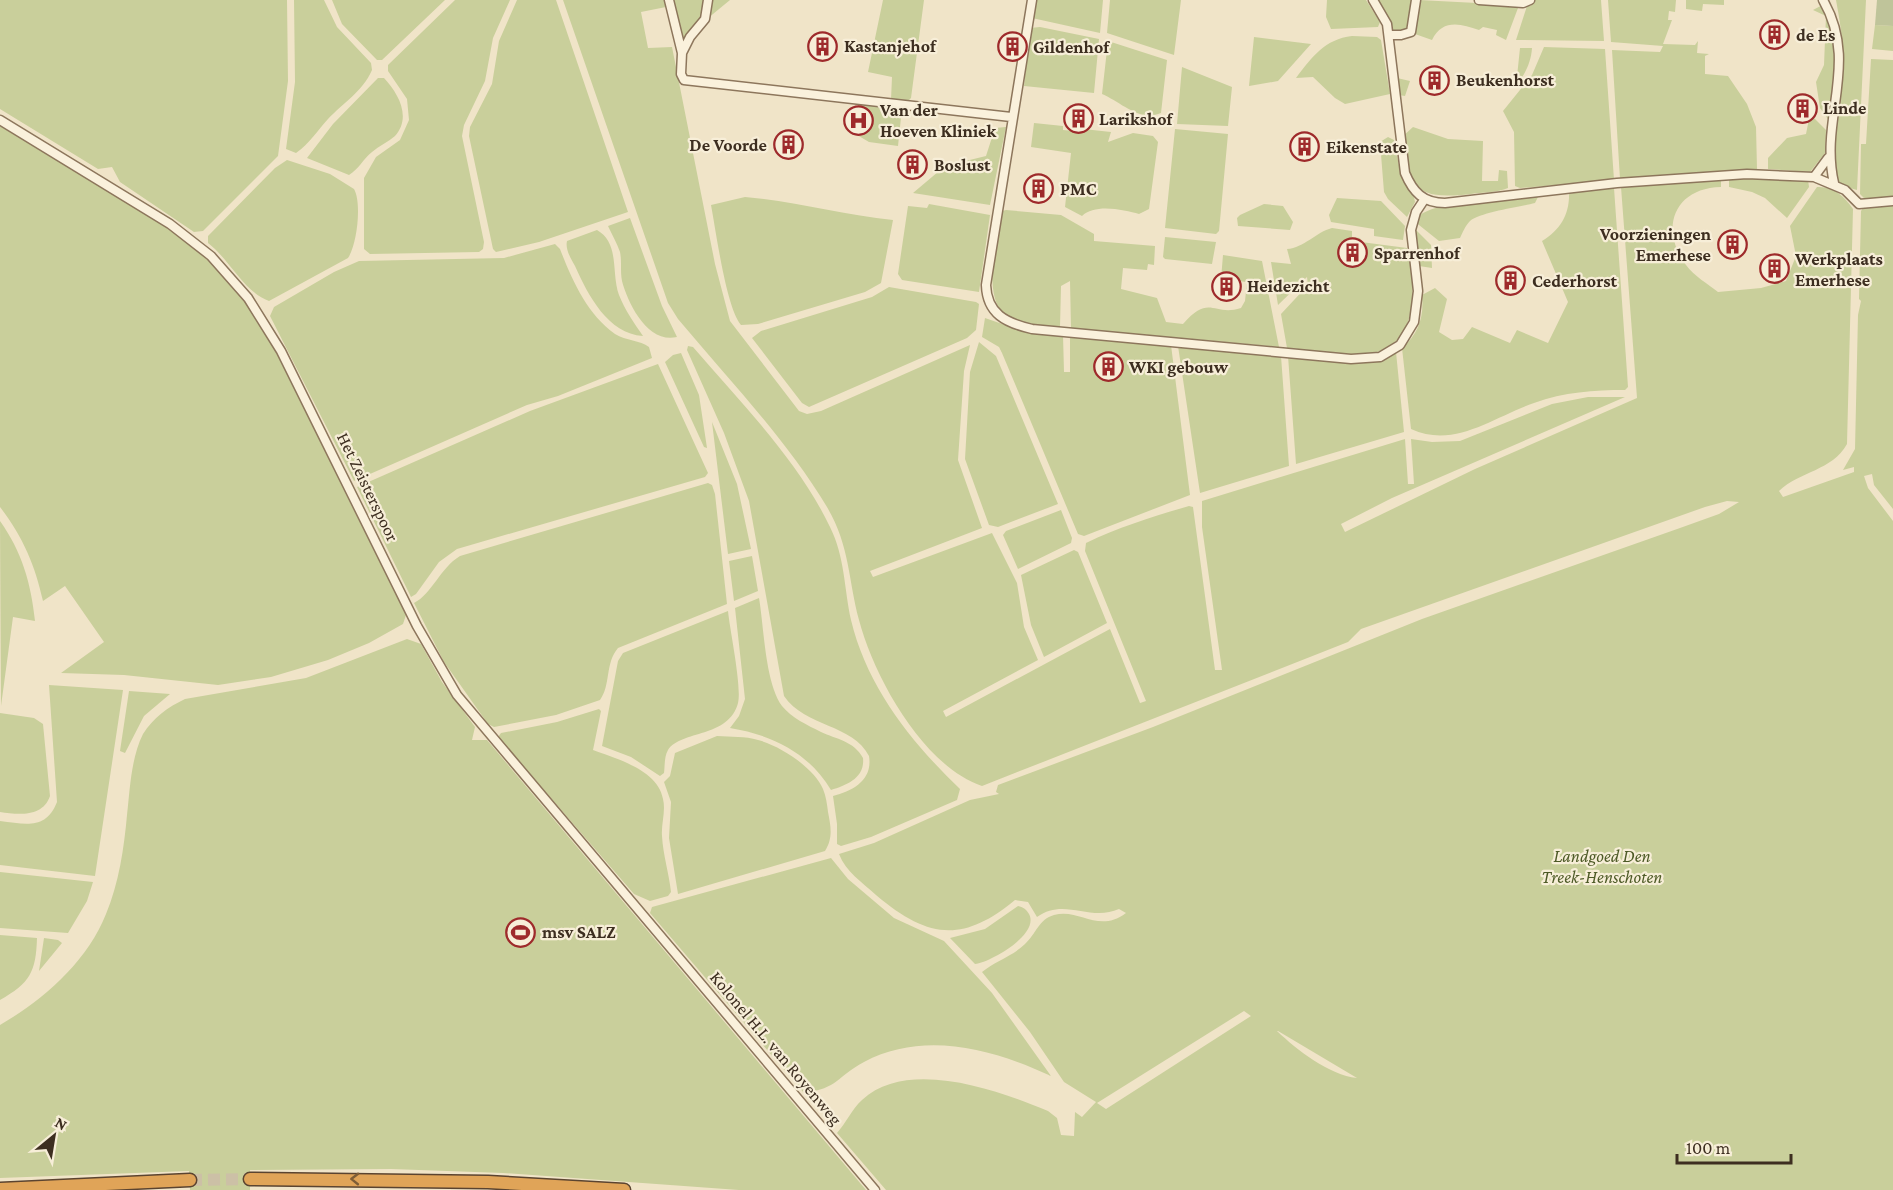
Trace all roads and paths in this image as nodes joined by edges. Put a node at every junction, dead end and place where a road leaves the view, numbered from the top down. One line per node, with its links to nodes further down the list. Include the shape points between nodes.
1 (669, 0): 10 (street)
2 (708, 0): 10 (street, via 705,19)
3 (1032, 0): 11 (street)
4 (1373, 0): 9 (street)
5 (1416, 0): 9 (street, via 1411,32)
6 (1479, 0): 7 (street)
7 (1530, 0)
8 (1823, 0): 13 (street, via 1834,20 1840,54)
9 (1389, 35): 16 (street, via 1405,173 1410,186)
10 (682, 52): 11 (street, via 681,74 686,81)
11 (1011, 117): 16 (street, via 986,297 999,317 1032,329 1340,358 1380,357 1400,345 1414,322 1418,291 1411,230 1416,212)
12 (0, 120): 18 (street, Het Zeisterspoor, via 170,224 211,256 248,298 281,351 451,687)
13 (1828, 158): 14 (street); 15 (street)
14 (1814, 177): 15 (street); 16 (street, via 1747,174 1617,183 1445,203)
15 (1834, 183): 17 (street, via 1859,204)
16 (1425, 200)
17 (1893, 201)
18 (653, 928): 23 (street, Kolonel H.L. van Royenweg)
19 (250, 1179): 22 (highway, one-way to 19, via 453,1181)
20 (190, 1180): 21 (highway)
21 (0, 1189)
22 (624, 1190)
23 (875, 1190)

